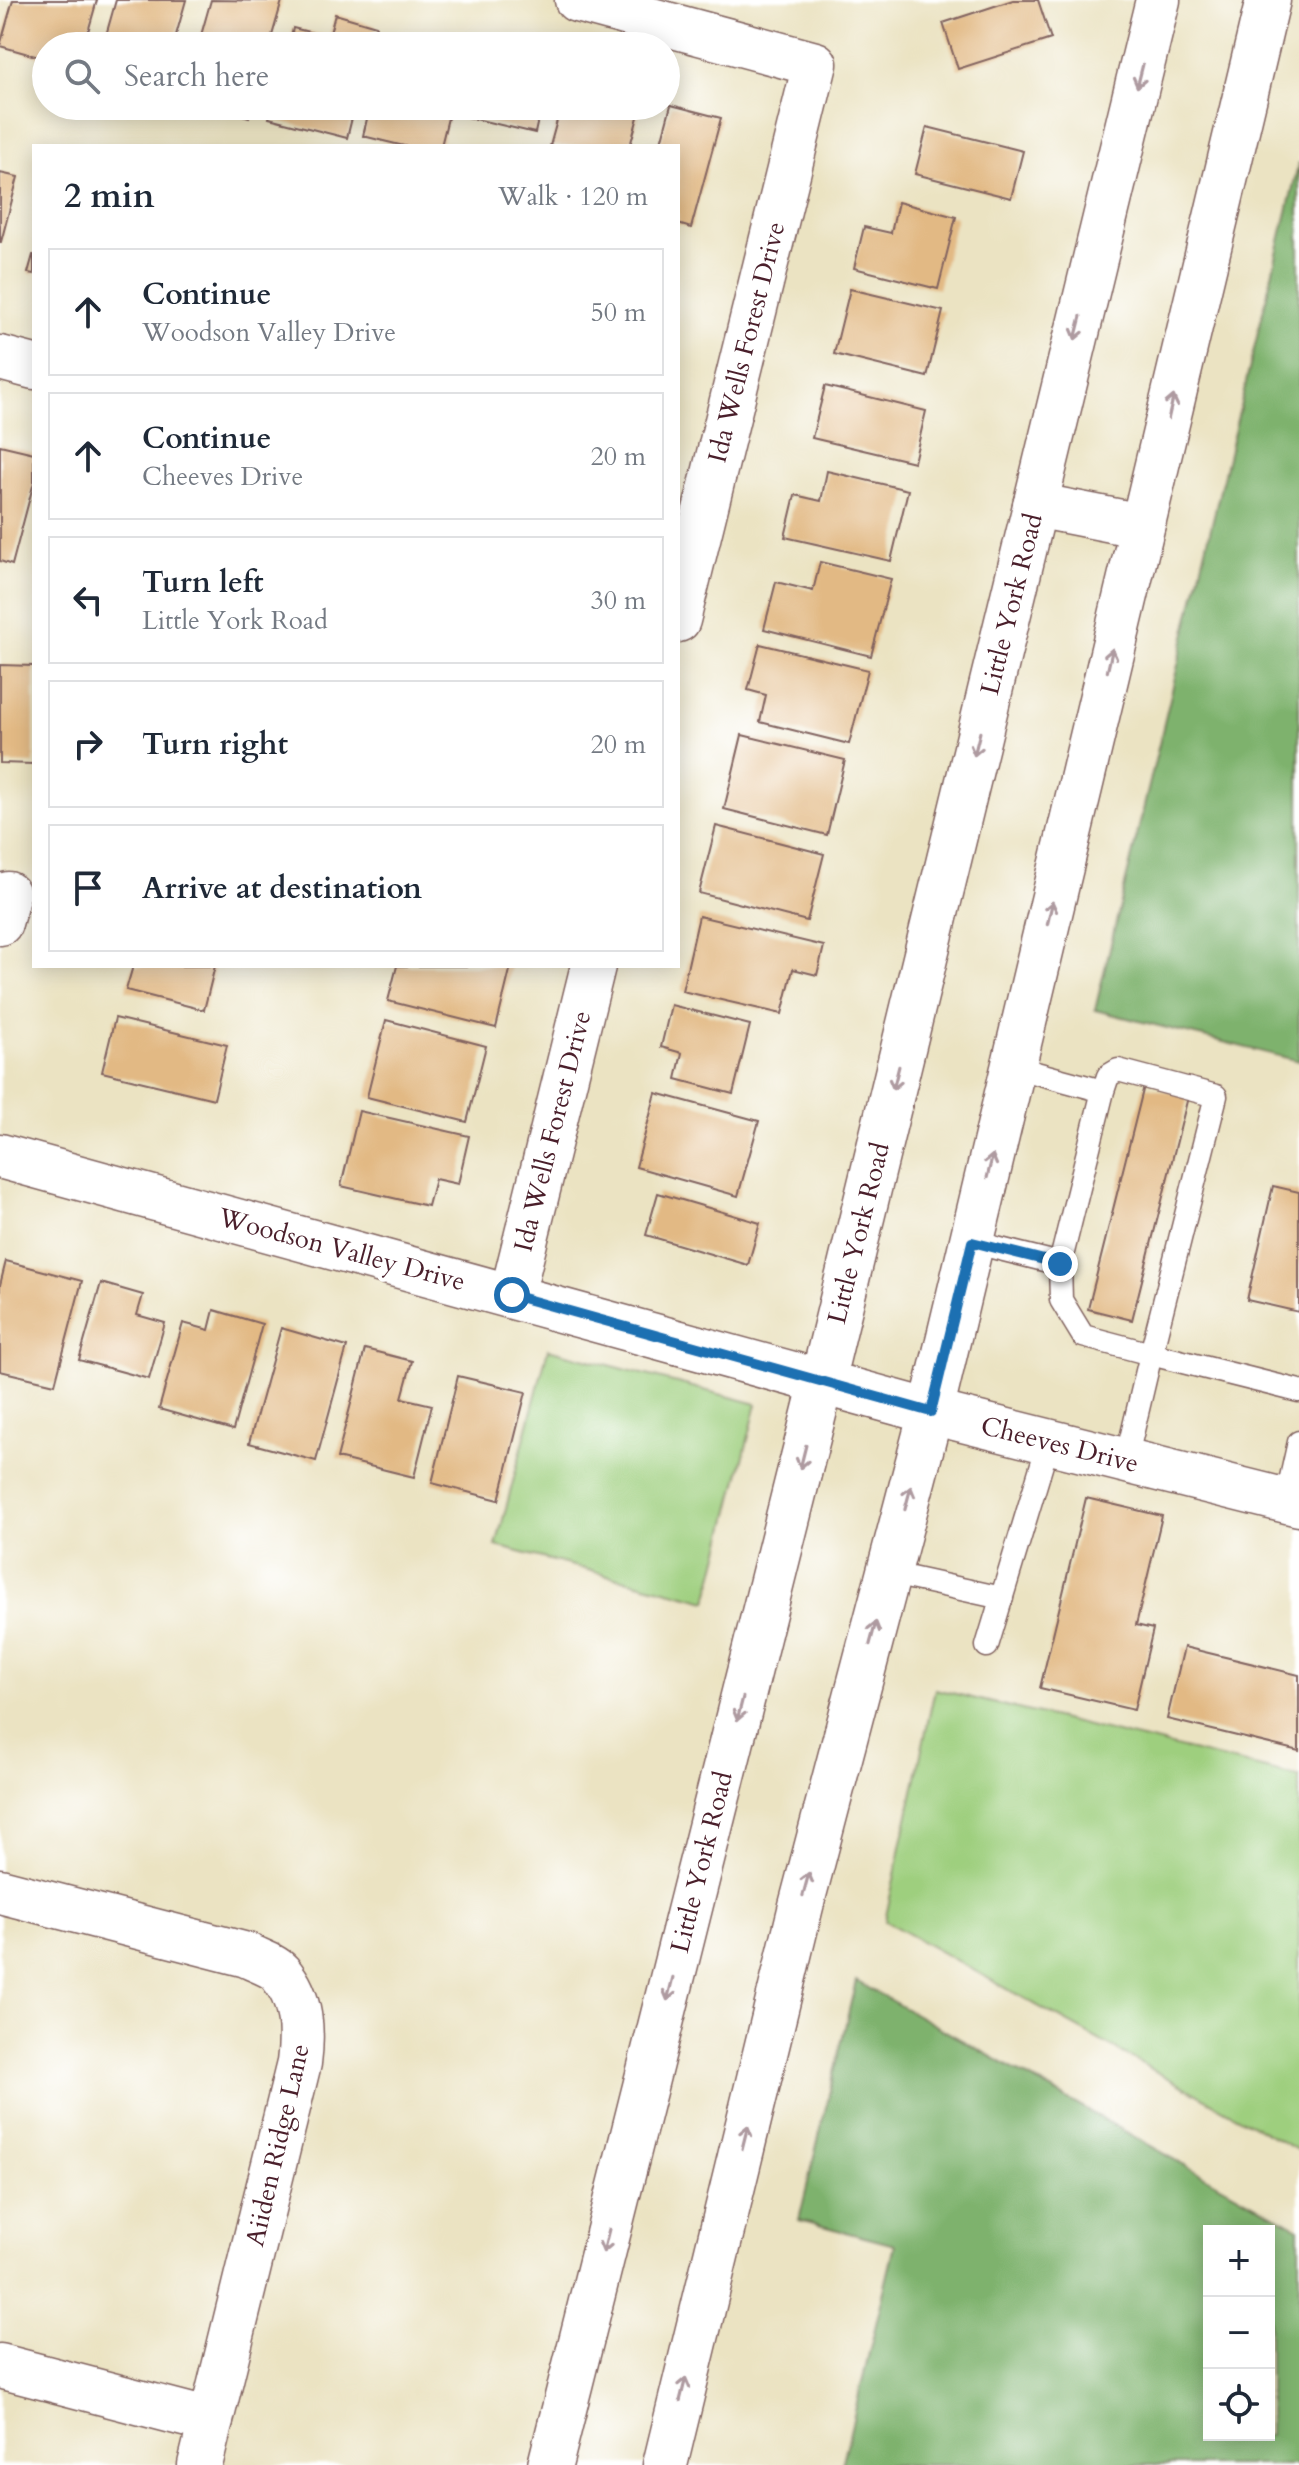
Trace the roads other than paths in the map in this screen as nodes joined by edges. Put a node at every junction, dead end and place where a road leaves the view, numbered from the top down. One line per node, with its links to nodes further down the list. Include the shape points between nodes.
1 (577, 0): 8 (main road, Ida Wells Forest Drive, via 815,64)
2 (1158, 0): 6 (main road, Little York Road, one-way to 6)
3 (1268, 0): 7 (main road, one-way to 3)
4 (0, 358): 5 (main road)
5 (32, 366)
6 (1035, 505): 7 (main road); 18 (main road, Little York Road, one-way to 18)
7 (1142, 526): 11 (main road, one-way to 7)
8 (688, 538): 9 (main road, Ida Wells Forest Drive)
9 (680, 604)
10 (593, 968): 16 (main road, Ida Wells Forest Drive)
11 (1014, 1067): 12 (lane); 14 (main road, one-way to 11)
12 (1103, 1091): 15 (lane); 17 (lane, via 1108,1076 1118,1070 1216,1096)
13 (0, 1156): 16 (main road, Woodson Valley Drive)
14 (972, 1242): 15 (lane); 20 (main road)
15 (1060, 1264): 17 (lane, via 1061,1300 1083,1336)
16 (512, 1295): 18 (main road, Woodson Valley Drive)
17 (1151, 1354): 19 (lane); 23 (lane)
18 (822, 1382): 20 (main road, Cheeves Drive); 32 (main road, Little York Road, one-way to 32)
19 (1299, 1391)
20 (931, 1412): 21 (main road, Cheeves Drive); 25 (main road, one-way to 20)
21 (1049, 1441): 23 (main road, Cheeves Drive); 26 (lane)
22 (1299, 1442): 24 (lane)
23 (1126, 1460): 24 (main road, Cheeves Drive)
24 (1292, 1502)
25 (888, 1573): 26 (lane); 33 (main road, one-way to 25)
26 (1002, 1598): 27 (lane)
27 (987, 1646)
28 (0, 1891): 30 (main road, Aiiden Ridge Lane, via 247,1955 279,1972 295,2000 303,2028 299,2063)
29 (0, 2366): 30 (main road)
30 (211, 2421): 31 (main road, Aiiden Ridge Lane)
31 (200, 2465)
32 (550, 2465)
33 (665, 2465)

